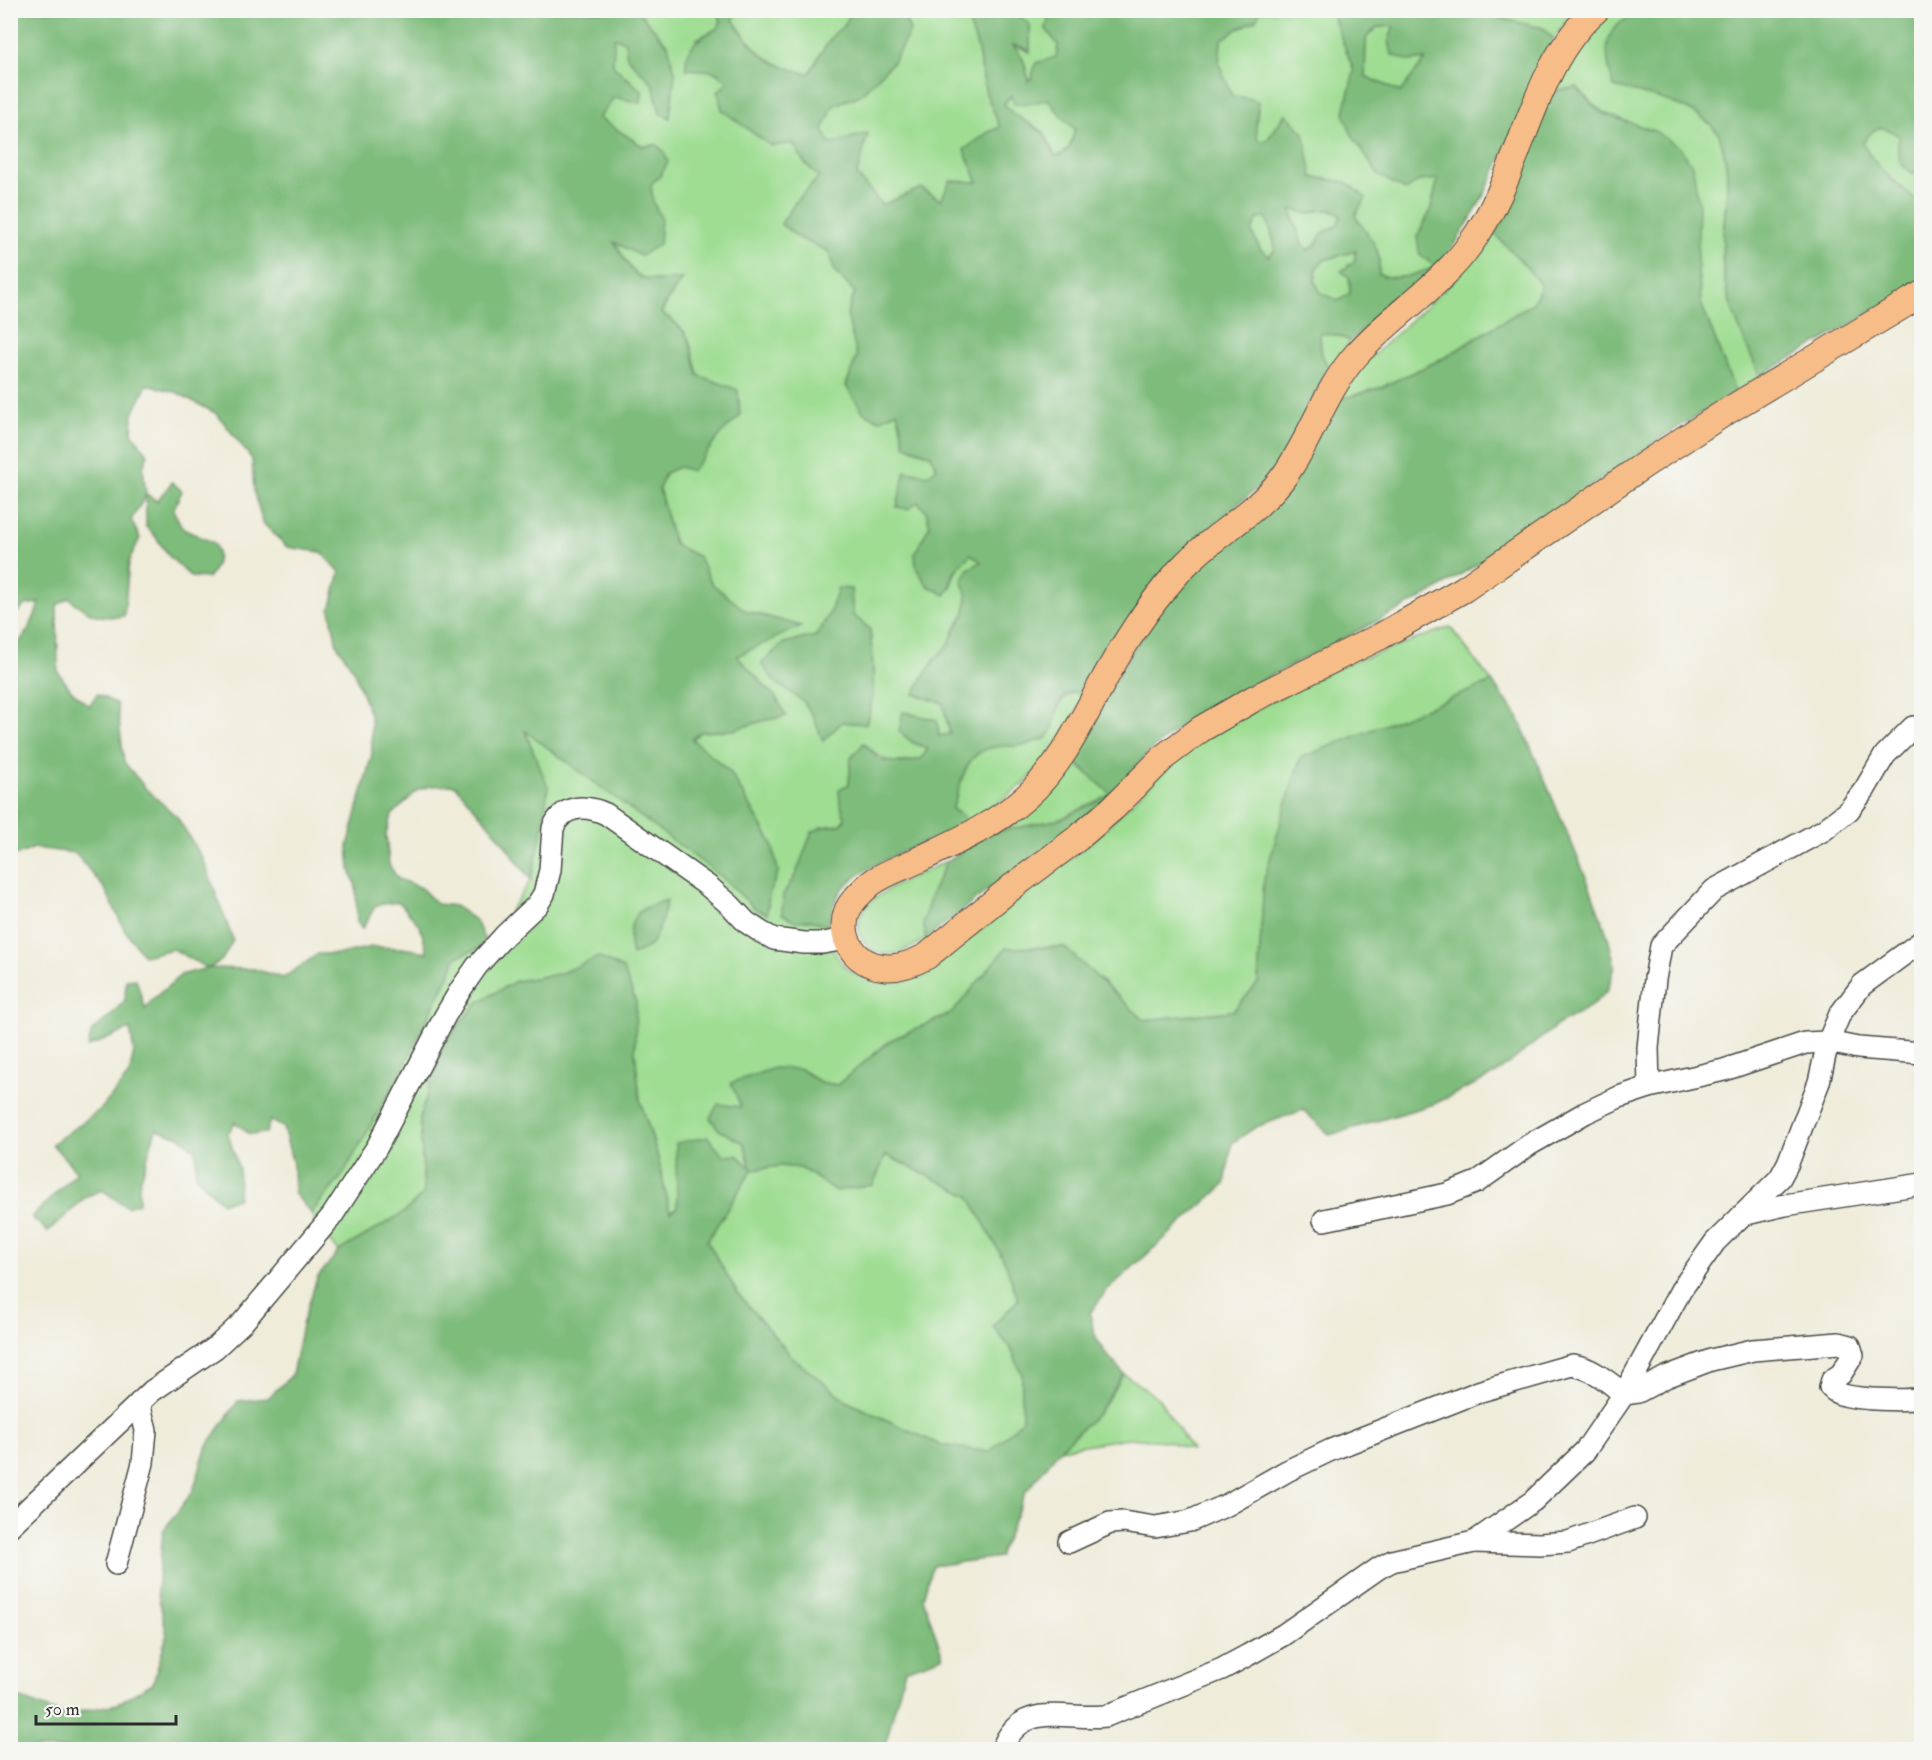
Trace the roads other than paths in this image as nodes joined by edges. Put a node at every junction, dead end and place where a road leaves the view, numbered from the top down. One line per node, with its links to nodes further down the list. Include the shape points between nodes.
1 (1596, 10): 4 (main road, via 1560,52 1497,198 1473,241 1344,370 1294,461 1267,496 1174,576 1121,650 1083,722 1050,772 1024,799 1000,816 866,888 849,907)
2 (1922, 294): 4 (main road, via 1729,410 1464,589 1202,729 1175,747 1085,833 927,956 911,963 872,965 855,955)
3 (1913, 727): 8 (street, via 1885,755 1849,810 1824,830 1713,890 1661,946 1648,1048)
4 (846, 939): 14 (street, via 824,943 774,939 746,922 708,886 606,814 583,807 565,812 553,828 544,894 477,966 461,989 378,1147 332,1216 243,1322 215,1348)
5 (1922, 941): 6 (street, via 1862,985 1840,1014)
6 (1828, 1042): 7 (street); 8 (street, via 1805,1043 1724,1070); 10 (street, via 1819,1082 1788,1163 1780,1178)
7 (1922, 1053)
8 (1649, 1087): 11 (street, via 1585,1113 1529,1145 1477,1182 1448,1194)
9 (1922, 1184): 10 (street)
10 (1741, 1215): 12 (street, via 1715,1242 1681,1290)
11 (1323, 1220)
12 (1624, 1394): 13 (street, via 1638,1392 1711,1360 1752,1350 1839,1343 1850,1346 1853,1355 1832,1380 1830,1387 1836,1393); 17 (street, via 1585,1367 1572,1365 1480,1391 1331,1450 1190,1521 1155,1527 1110,1523); 18 (street, via 1585,1451 1533,1501)
13 (1922, 1398)
14 (139, 1403): 16 (street); 19 (street, via 146,1430 143,1464)
15 (1635, 1518): 18 (street, via 1568,1542)
16 (10, 1526)
17 (1069, 1542)
18 (1474, 1542): 20 (street, via 1392,1561 1248,1655 1126,1709 1085,1718 1028,1718 1016,1725)
19 (116, 1564)
20 (1002, 1749)

